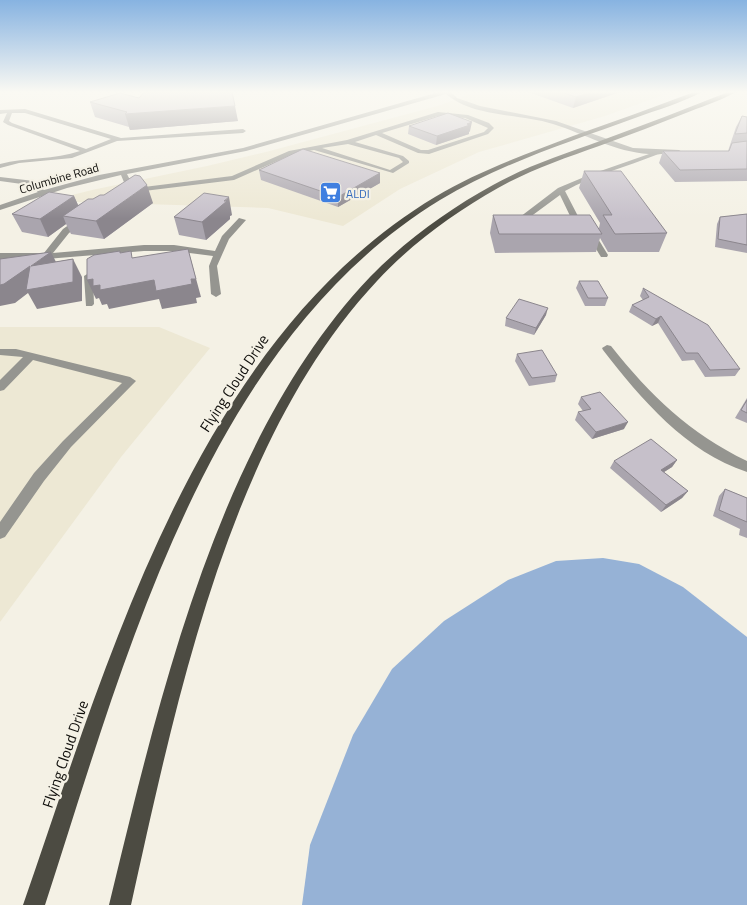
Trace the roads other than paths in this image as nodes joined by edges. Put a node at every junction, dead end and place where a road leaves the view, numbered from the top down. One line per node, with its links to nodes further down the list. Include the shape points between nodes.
1 (41, 134): 19 (street, via 82,148)
2 (102, 134): 12 (street)
3 (199, 134): 12 (street)
4 (298, 134): 23 (street, Columbine Road, via 244,150)
5 (378, 134): 11 (street, via 415,150 429,152); 15 (street)
6 (480, 134): 11 (street)
7 (595, 134): 48 (main road, Flying Cloud Drive, via 509,162 430,204 371,246 322,293 270,356 224,426 180,510 128,627)
8 (597, 134): 49 (main road, Flying Cloud Drive, via 564,156 511,178 435,226 362,291 310,361 260,448 216,554 197,609 149,780)
9 (601, 134): 20 (street, via 633,150)
10 (605, 134): 14 (street)
11 (476, 136)
12 (117, 139): 19 (street)
13 (333, 139): 17 (street)
14 (627, 139)
15 (348, 142): 17 (street); 18 (street, via 401,157 407,162 391,172)
16 (636, 142): 20 (street)
17 (339, 143): 18 (street)
18 (313, 148): 23 (street, via 286,154 244,174 222,180 137,188 129,185)
19 (84, 152): 22 (street)
20 (657, 152): 21 (street); 25 (street, via 644,160 592,176)
21 (690, 152)
22 (0, 166)
23 (123, 173): 26 (street, Columbine Road)
24 (0, 179): 26 (street, via 31,183)
25 (561, 190): 30 (street); 33 (street)
26 (43, 193): 27 (street, Columbine Road)
27 (0, 208)
28 (92, 212): 39 (street, via 66,231)
29 (242, 220): 36 (street, via 225,238)
30 (519, 222): 31 (street); 34 (street)
31 (529, 222)
32 (558, 222): 33 (street)
33 (577, 222): 37 (street, via 591,233)
34 (511, 226)
35 (110, 250): 36 (street, via 174,248); 39 (street); 41 (street, via 108,264 88,276)
36 (218, 254): 40 (street, via 213,266)
37 (604, 255)
38 (0, 256): 39 (street)
39 (46, 256)
40 (216, 294)
41 (89, 304)
42 (607, 348): 46 (street, via 660,411 692,436)
43 (0, 352): 44 (street)
44 (30, 356): 45 (street); 47 (street, via 130,380 39,477)
45 (0, 388)
46 (747, 467)
47 (0, 534)
48 (34, 905)
49 (120, 905)

